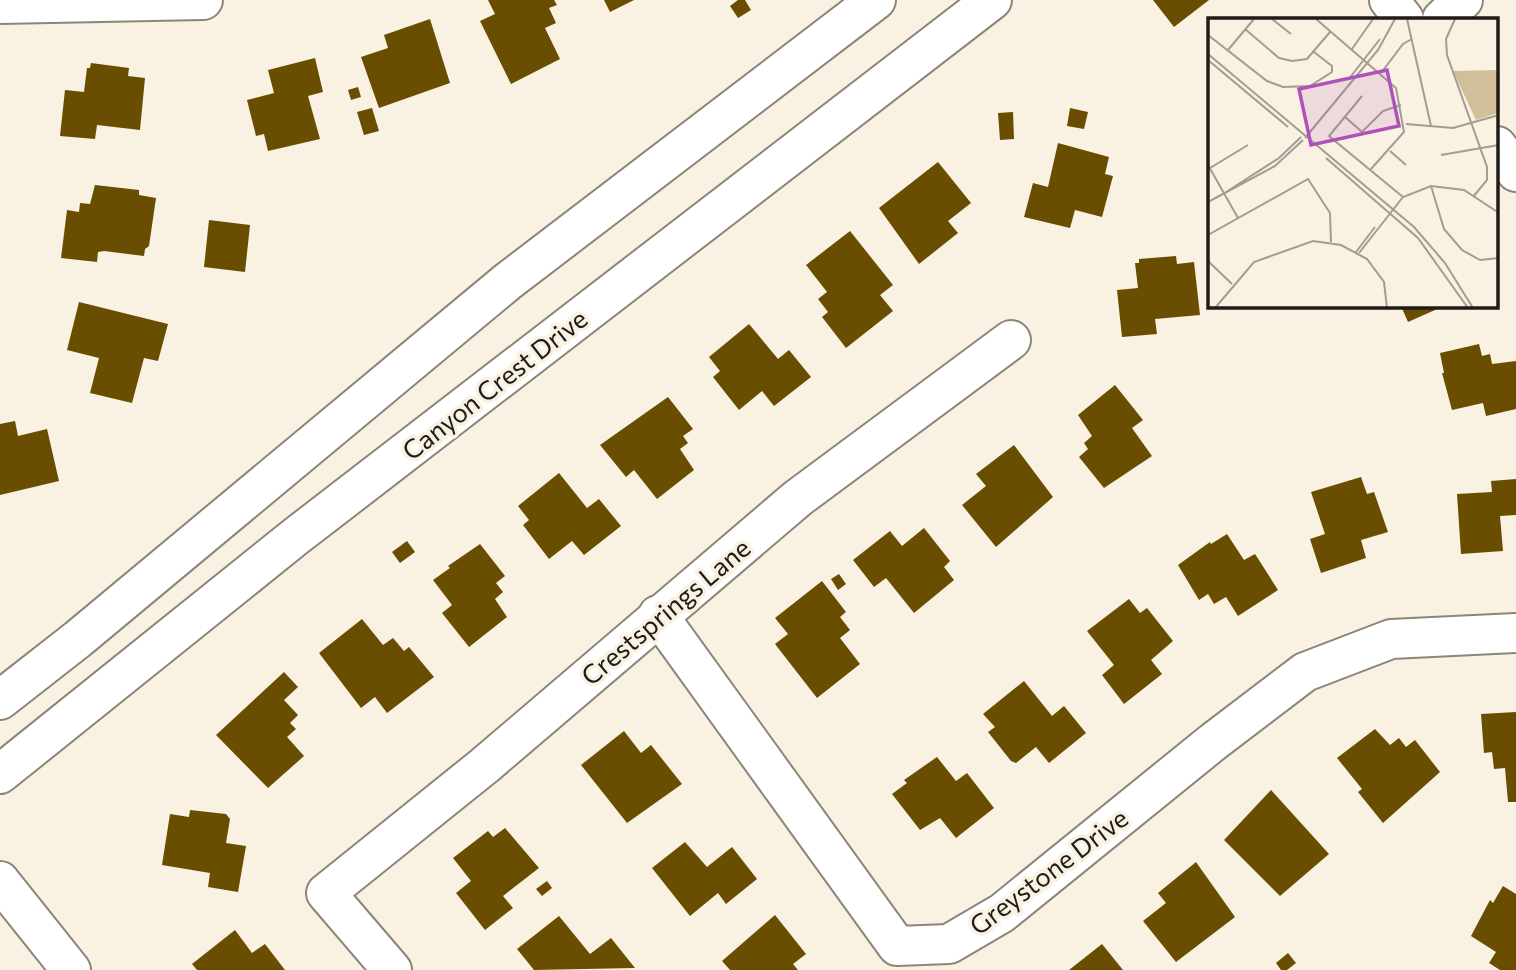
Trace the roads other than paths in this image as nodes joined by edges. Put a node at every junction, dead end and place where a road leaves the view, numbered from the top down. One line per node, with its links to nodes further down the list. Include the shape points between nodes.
1 (203, 0): 6 (main road)
2 (876, 0): 14 (main road, via 507,282)
3 (992, 0): 15 (main road, Canyon Crest Drive, via 296,537)
4 (1389, 0): 7 (main road)
5 (1463, 0): 8 (main road)
6 (0, 4)
7 (1403, 18)
8 (1443, 18)
9 (1498, 147): 10 (main road)
10 (1516, 172)
11 (1011, 340): 12 (main road, Crestsprings Lane, via 798,498)
12 (658, 615): 13 (main road, Greystone Drive, via 897,946 949,944 1002,913 1305,672 1391,639); 18 (main road, Crestsprings Lane, via 484,766 326,892)
13 (1516, 633)
14 (0, 700)
15 (0, 774)
16 (0, 881): 17 (main road)
17 (71, 970)
18 (391, 970)

